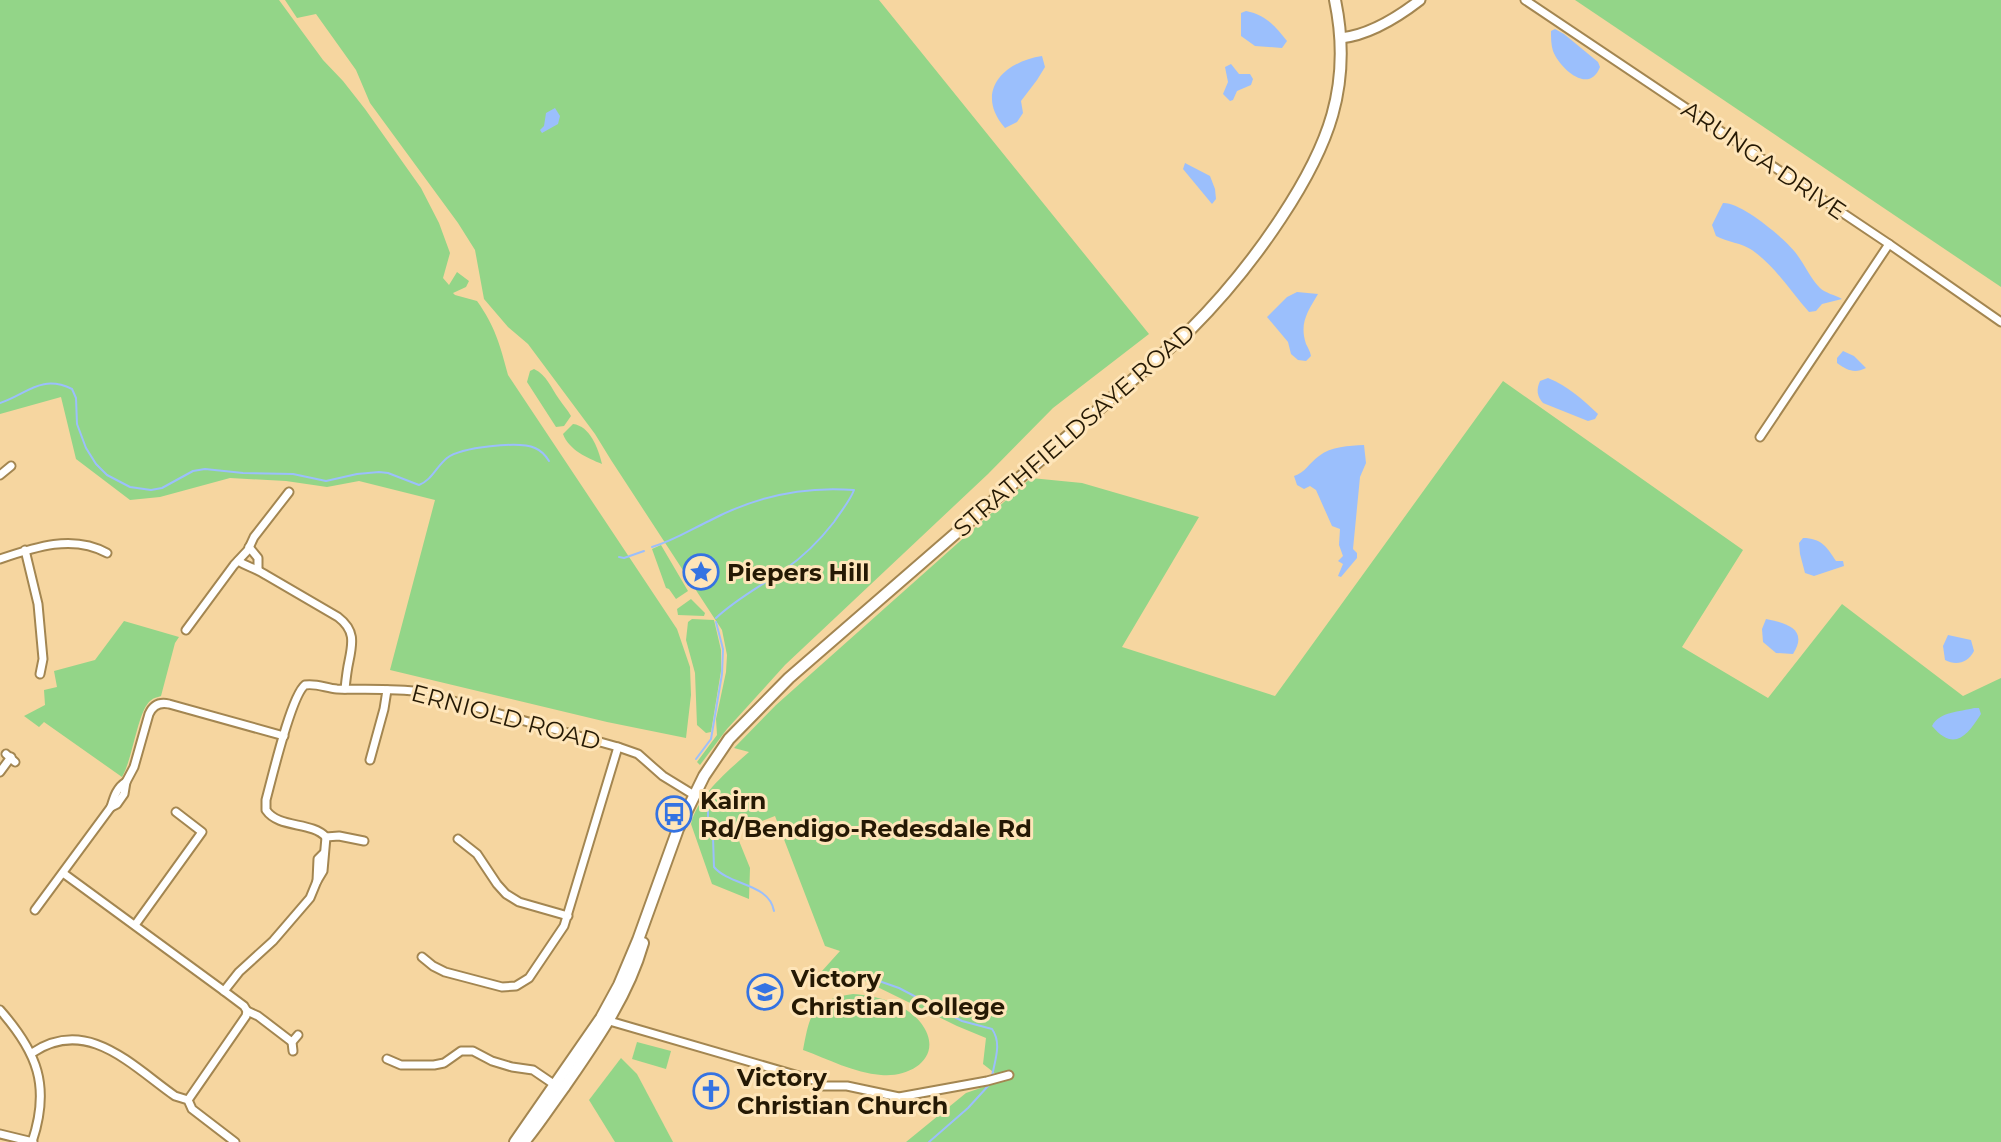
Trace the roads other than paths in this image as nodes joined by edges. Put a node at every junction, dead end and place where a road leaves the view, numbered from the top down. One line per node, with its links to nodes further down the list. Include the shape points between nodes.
1 (1335, 0): 4 (main road, STRATHFIELDSAYE ROAD)
2 (1420, 0): 4 (street, via 1381,24)
3 (1525, 0): 5 (street, ARUNGA DRIVE)
4 (1341, 38): 26 (main road, STRATHFIELDSAYE ROAD, via 1335,107 1317,158 1269,236 1227,290 1189,331 763,703 719,751)
5 (1889, 244): 6 (street, ARUNGA DRIVE); 7 (street)
6 (2001, 322)
7 (1760, 437)
8 (11, 466): 9 (street)
9 (0, 475)
10 (289, 492): 11 (street)
11 (249, 547): 15 (street); 16 (street, via 258,558)
12 (25, 550): 13 (street, via 75,543); 14 (street); 18 (street, via 38,604)
13 (107, 553)
14 (0, 559)
15 (238, 561): 16 (street); 17 (street)
16 (258, 569): 19 (street, via 350,629 353,642)
17 (186, 630)
18 (40, 674)
19 (345, 689): 20 (street, ERNIOLD ROAD); 21 (street, ERNIOLD ROAD, via 303,685)
20 (387, 690): 22 (street, ERNIOLD ROAD, via 421,692); 24 (street)
21 (284, 736): 28 (street, via 266,810 271,817); 31 (street, via 158,704 149,714 122,798)
22 (618, 747): 26 (street, ERNIOLD ROAD, via 638,754); 33 (street)
23 (11, 758): 25 (street)
24 (370, 760)
25 (0, 772)
26 (694, 795): 39 (main road, STRATHFIELDSAYE ROAD)
27 (176, 812): 34 (street, via 202,832)
28 (326, 837): 30 (street); 36 (street, via 310,898)
29 (458, 839): 33 (street, via 477,854 506,894)
30 (366, 841)
31 (63, 873): 32 (street); 34 (street)
32 (35, 910)
33 (568, 916): 35 (street, via 529,978 516,986 445,972)
34 (135, 925): 36 (street)
35 (422, 957)
36 (224, 991): 38 (street)
37 (0, 1010): 41 (street)
38 (247, 1011): 40 (street); 45 (street)
39 (604, 1020): 43 (street, via 824,1086 892,1097); 44 (main road); 50 (main road)
40 (294, 1043)
41 (32, 1053): 45 (street, via 58,1040 97,1044); 47 (street, via 40,1101)
42 (387, 1059): 44 (street, via 401,1065 434,1065 467,1050 533,1070)
43 (1009, 1075)
44 (555, 1085): 49 (main road)
45 (188, 1100): 48 (street, via 192,1109)
46 (0, 1134): 47 (street)
47 (33, 1142)
48 (235, 1142)
49 (515, 1142)
50 (524, 1142)

